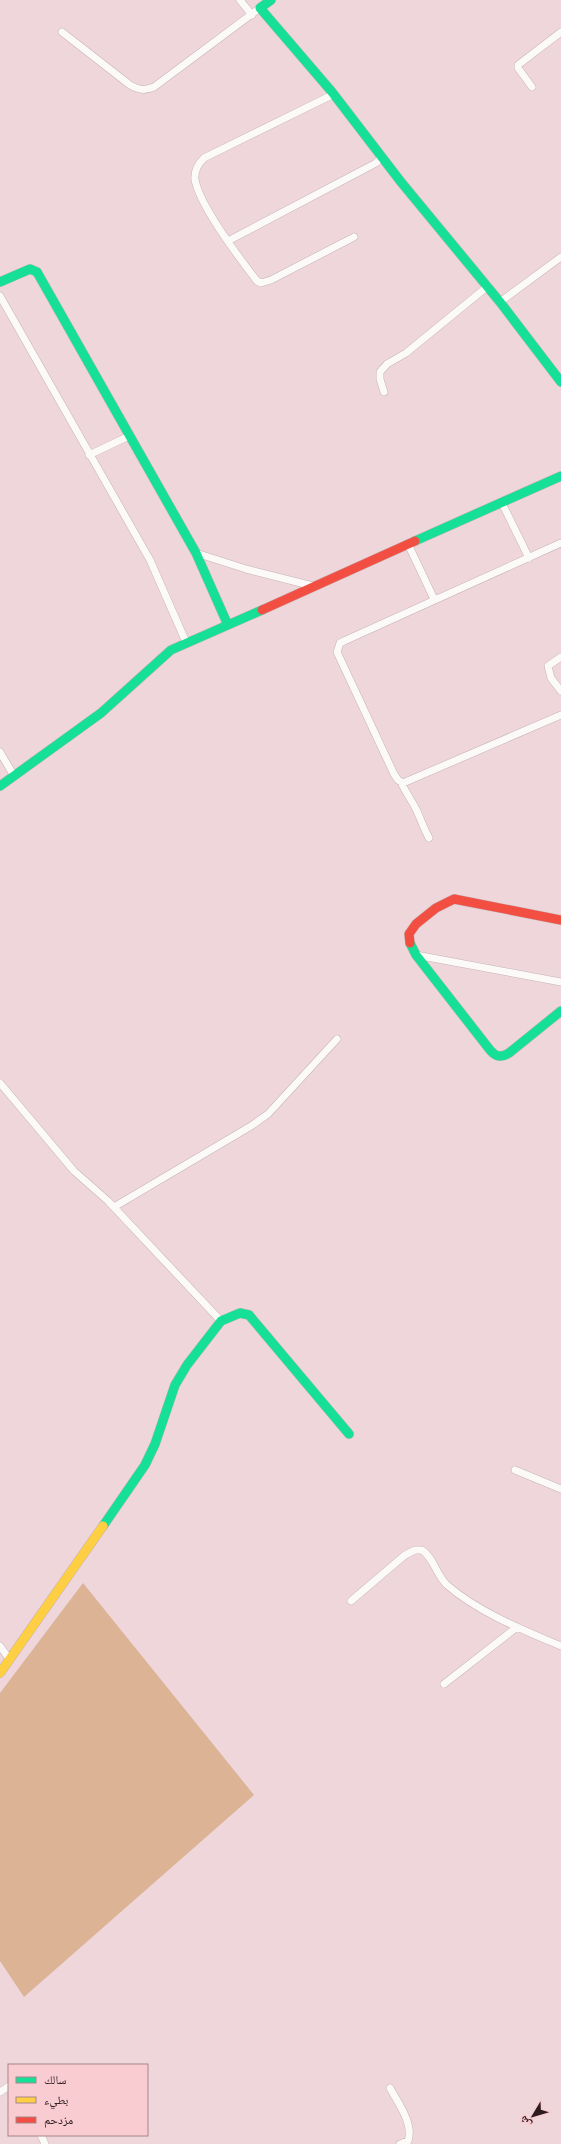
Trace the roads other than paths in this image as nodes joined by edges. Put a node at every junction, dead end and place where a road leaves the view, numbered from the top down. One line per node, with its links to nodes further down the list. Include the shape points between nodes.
1 (240, 0): 4 (street)
2 (271, 0): 3 (street)
3 (260, 8): 4 (street); 8 (street)
4 (252, 15): 5 (street, via 154,87 146,90 130,86)
5 (62, 32)
6 (561, 32): 7 (street, via 518,65)
7 (532, 87)
8 (334, 94): 9 (street); 11 (street, via 210,154 200,162 195,180 204,201)
9 (382, 157): 11 (street, via 376,163); 14 (street)
10 (354, 237): 11 (street, via 261,283)
11 (228, 241)
12 (561, 257): 16 (street)
13 (0, 282): 19 (street, via 30,269 37,272)
14 (488, 286): 16 (street); 18 (street, via 406,353 387,364 380,372)
15 (0, 296): 20 (street)
16 (500, 302): 17 (street)
17 (561, 382)
18 (384, 392)
19 (129, 436): 20 (street); 25 (street)
20 (89, 455): 30 (street, via 150,560)
21 (561, 476): 22 (street)
22 (502, 503): 24 (street); 26 (street)
23 (561, 543): 26 (street)
24 (408, 544): 27 (street); 28 (street)
25 (196, 553): 27 (street); 29 (street)
26 (529, 558): 28 (street)
27 (312, 586): 29 (street)
28 (434, 599): 36 (street, via 344,641 338,647 339,658 394,774)
29 (227, 623): 30 (street)
30 (186, 642): 35 (street, via 153,663 102,713)
31 (561, 657): 32 (street, via 548,666 551,678)
32 (561, 691)
33 (561, 714): 36 (street)
34 (0, 752): 35 (street)
35 (14, 776): 37 (street)
36 (402, 782): 38 (street)
37 (0, 786)
38 (429, 838)
39 (561, 920): 40 (street, via 460,900 448,900 412,928 408,939)
40 (416, 955): 41 (street); 42 (street, via 497,1057 509,1053)
41 (561, 982)
42 (561, 1011)
43 (337, 1039): 45 (street, via 268,1114)
44 (0, 1083): 45 (street, via 74,1171)
45 (114, 1207): 46 (street)
46 (221, 1321): 47 (street, via 240,1313 249,1315); 54 (street, via 190,1361 175,1386 148,1460)
47 (350, 1434)
48 (515, 1470): 49 (street)
49 (561, 1489)
50 (351, 1601): 51 (street, via 405,1555 422,1550 447,1585)
51 (517, 1627): 53 (street); 56 (street)
52 (0, 1646): 54 (street)
53 (561, 1646)
54 (10, 1660): 55 (street)
55 (0, 1673)
56 (444, 1684)
57 (390, 2088): 58 (street, via 408,2123 410,2134 408,2140)
58 (400, 2144)

